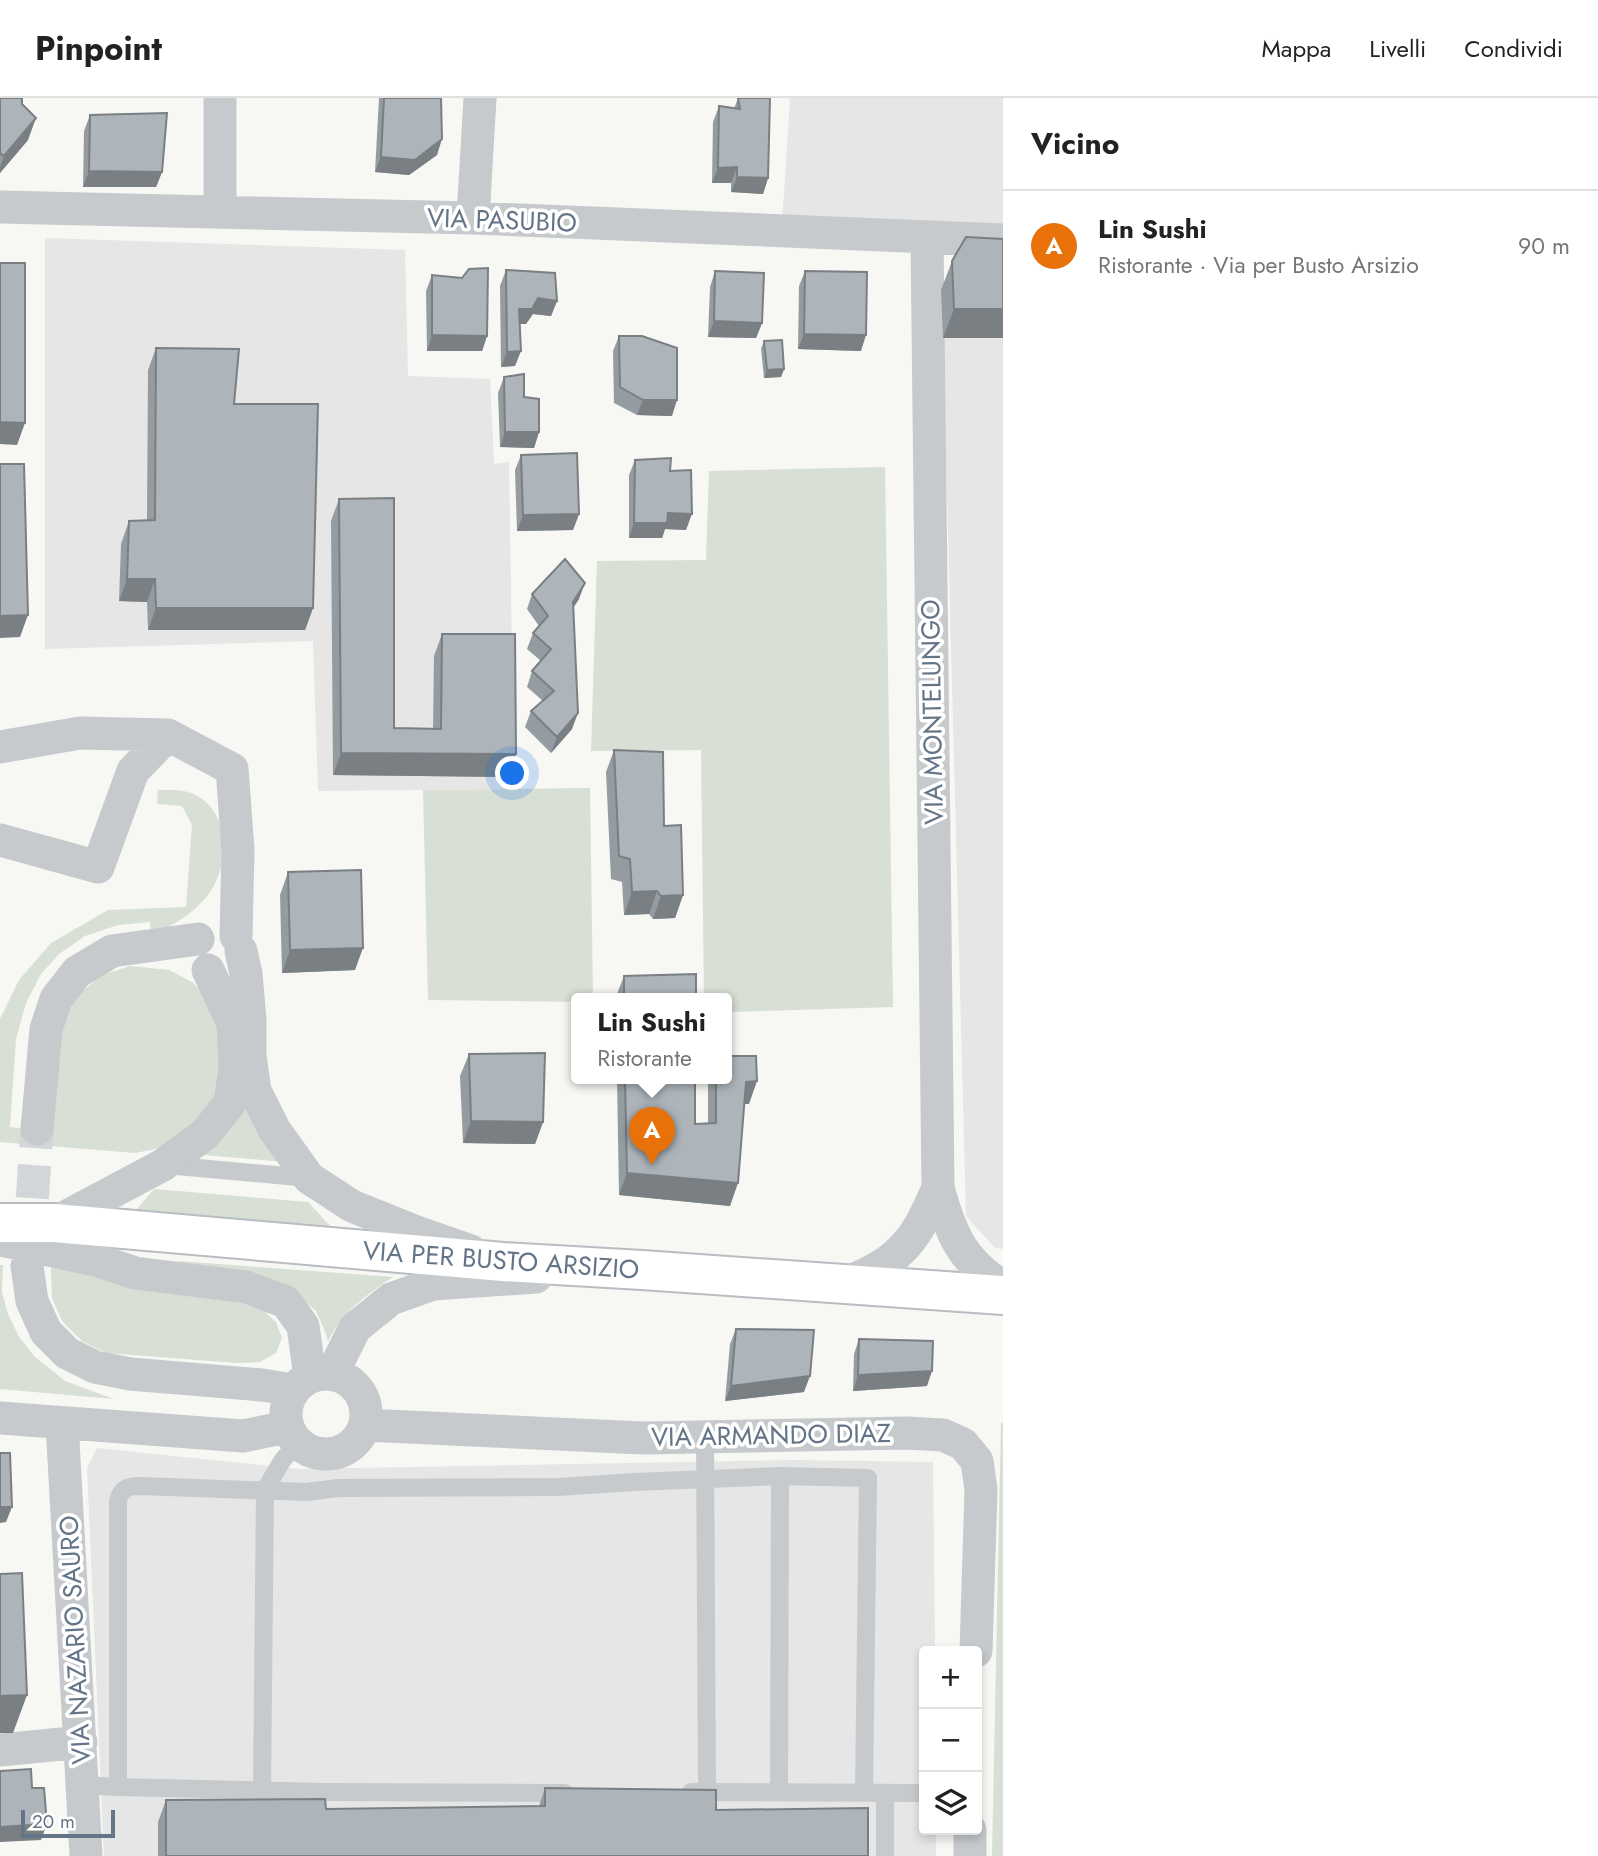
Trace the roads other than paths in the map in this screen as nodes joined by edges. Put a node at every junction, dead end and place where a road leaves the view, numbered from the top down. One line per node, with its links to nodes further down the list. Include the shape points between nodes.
1 (220, 98): 4 (street)
2 (480, 98): 5 (street)
3 (0, 207): 4 (street, VIA PASUBIO)
4 (220, 211): 5 (street, VIA PASUBIO)
5 (473, 219): 6 (street, VIA PASUBIO)
6 (927, 237): 7 (street, VIA PASUBIO); 15 (street, VIA MONTELUNGO)
7 (1003, 240)
8 (168, 735): 9 (street, via 79,733); 10 (street, via 133,771 98,867); 11 (street, via 232,769 238,850)
9 (0, 747)
10 (0, 839)
11 (216, 947): 12 (street, via 112,951 77,972 56,999 46,1029); 13 (street, via 233,1024 235,1068 230,1103 205,1134); 14 (street, via 246,974 255,1091 274,1129)
12 (37, 1129)
13 (163, 1165): 14 (lane); 17 (street)
14 (309, 1178): 19 (street, via 352,1206)
15 (938, 1188): 22 (street, VIA MONTELUNGO, via 922,1223 901,1251); 23 (street, VIA MONTELUNGO, via 962,1250)
16 (0, 1223): 17 (main road, VIA PER BUSTO ARSIZIO)
17 (54, 1223): 19 (main road, VIA PER BUSTO ARSIZIO)
18 (0, 1240): 25 (street, via 135,1273 246,1287 286,1301 303,1326)
19 (503, 1262): 21 (main road, VIA PER BUSTO ARSIZIO)
20 (27, 1266): 25 (street, via 32,1301 46,1332 67,1353 95,1367 262,1385)
21 (642, 1270): 22 (main road, VIA PER BUSTO ARSIZIO); 25 (street, via 433,1284 391,1299 355,1328)
22 (844, 1284): 24 (main road, VIA PER BUSTO ARSIZIO)
23 (1003, 1287)
24 (1003, 1295)
25 (312, 1380): 28 (street, via 345,1378 363,1398); 29 (street, via 287,1401 285,1414)
26 (0, 1418): 27 (street)
27 (62, 1423): 29 (street, via 243,1436); 35 (street, VIA NAZARIO SAURO)
28 (365, 1425): 29 (street, via 349,1448 336,1454 309,1451); 30 (street, VIA ARMANDO DIAZ)
29 (292, 1435): 33 (lane)
30 (705, 1436): 32 (lane); 34 (street, VIA ARMANDO DIAZ, via 906,1433 943,1435 962,1444 977,1461 981,1490)
31 (780, 1476): 32 (lane); 43 (lane); 44 (lane, via 868,1478)
32 (705, 1480): 33 (lane); 41 (lane)
33 (265, 1490): 38 (lane, via 132,1486 121,1491); 39 (lane)
34 (976, 1646)
35 (81, 1742): 36 (street); 37 (street, VIA NAZARIO SAURO)
36 (0, 1749)
37 (83, 1785): 38 (lane); 48 (street, VIA NAZARIO SAURO)
38 (118, 1787): 39 (lane)
39 (262, 1791): 42 (lane)
40 (670, 1792): 41 (lane)
41 (707, 1792): 43 (lane)
42 (581, 1793)
43 (779, 1793): 44 (lane)
44 (864, 1793): 45 (lane)
45 (885, 1793): 46 (lane); 49 (lane)
46 (919, 1793)
47 (970, 1835): 50 (street)
48 (86, 1856)
49 (885, 1856)
50 (970, 1856)

